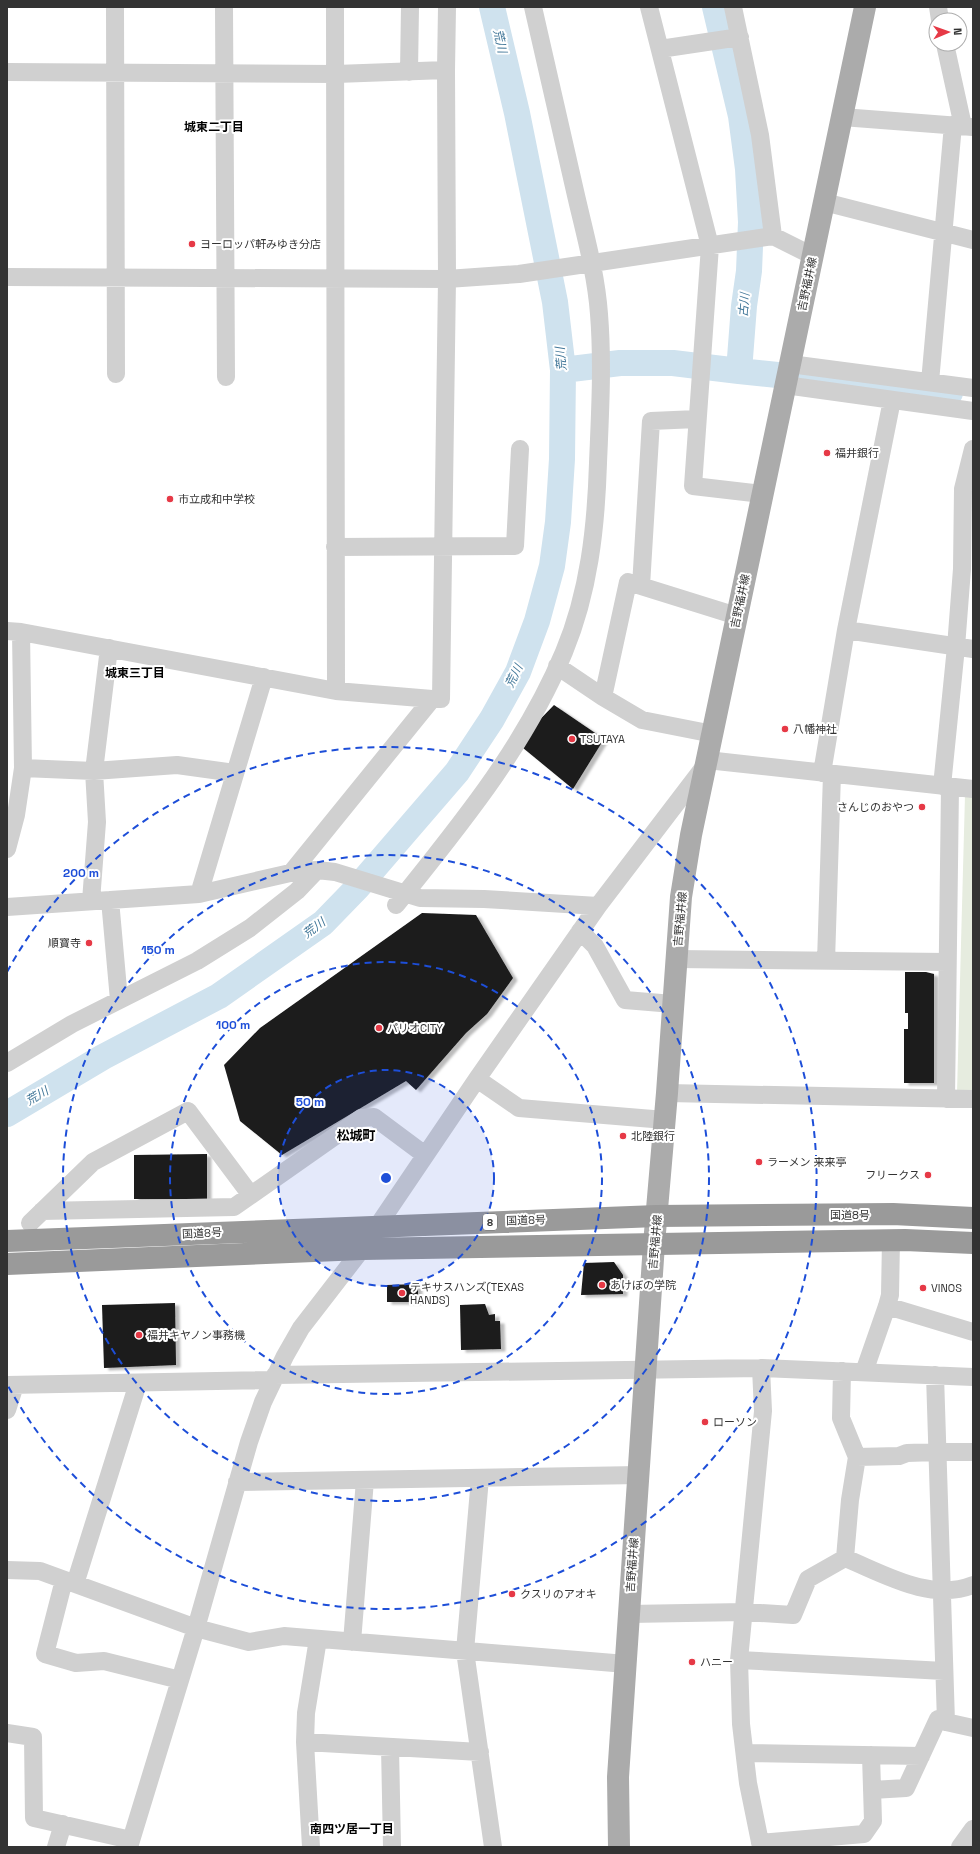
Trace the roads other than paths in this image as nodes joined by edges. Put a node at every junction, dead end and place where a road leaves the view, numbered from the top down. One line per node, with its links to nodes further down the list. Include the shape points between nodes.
1 (115, 7): 16 (street)
2 (224, 7): 17 (street)
3 (335, 7): 18 (street)
4 (410, 7): 15 (street)
5 (447, 7): 13 (street)
6 (533, 7): 27 (street)
7 (650, 7): 11 (street)
8 (734, 7): 10 (street)
9 (865, 7): 19 (main road, 吉野福井線)
10 (730, 38): 11 (street); 23 (street, via 760,135)
11 (660, 49): 25 (street)
12 (947, 52): 20 (street)
13 (446, 70): 15 (street); 32 (street)
14 (7, 72): 16 (street)
15 (409, 72): 18 (street)
16 (115, 73): 17 (street); 29 (street)
17 (224, 74): 18 (street); 30 (street)
18 (336, 74): 31 (street)
19 (842, 117): 20 (street); 21 (main road, 吉野福井線)
20 (963, 126): 22 (street)
21 (824, 202): 22 (street); 26 (main road, 吉野福井線)
22 (944, 232): 24 (street); 36 (street)
23 (761, 238): 25 (street); 26 (street)
24 (973, 240)
25 (710, 246): 27 (street); 41 (street)
26 (813, 256): 33 (main road, 吉野福井線)
27 (592, 264): 32 (street, via 519,274); 54 (street, via 599,313 602,387 597,492 588,573 580,610)
28 (7, 277): 29 (street)
29 (116, 277): 30 (street); 34 (street)
30 (225, 277): 31 (street); 35 (street)
31 (336, 277): 32 (street); 46 (street)
32 (447, 279): 45 (street)
33 (790, 364): 36 (street); 37 (main road, 吉野福井線)
34 (116, 374)
35 (226, 377)
36 (930, 382): 38 (street)
37 (785, 385): 39 (street); 44 (main road, 吉野福井線)
38 (973, 388)
39 (892, 400): 40 (street); 50 (street)
40 (973, 411)
41 (697, 419): 44 (street, via 693,486); 48 (street, via 651,421)
42 (520, 448): 45 (street, via 515,546)
43 (973, 449): 47 (street, via 963,489)
44 (762, 494): 49 (main road, 吉野福井線)
45 (443, 546): 46 (street); 58 (street, via 442,699)
46 (335, 547): 56 (street)
47 (967, 570): 53 (street)
48 (641, 586): 49 (street); 57 (street, via 628,582)
49 (737, 616): 59 (main road, 吉野福井線)
50 (846, 630): 53 (street); 64 (street)
51 (14, 631): 52 (street); 61 (street)
52 (109, 648): 55 (street); 62 (street)
53 (965, 648): 65 (street)
54 (557, 666): 57 (street); 71 (street, via 531,721 500,771)
55 (264, 677): 56 (street); 63 (street)
56 (336, 691): 58 (street)
57 (603, 697): 59 (street, via 642,720)
58 (432, 699): 69 (street)
59 (713, 734): 60 (main road, 吉野福井線)
60 (707, 763): 64 (street); 74 (street); 77 (main road, 吉野福井線, via 681,897)
61 (23, 768): 62 (street); 67 (street, via 16,815)
62 (94, 772): 63 (street, via 177,765); 73 (street, via 97,822)
63 (235, 773): 70 (street)
64 (827, 773): 65 (street); 78 (street)
65 (946, 786): 66 (street); 79 (street)
66 (973, 789)
67 (7, 849)
68 (326, 871): 69 (street); 71 (street); 80 (street, via 250,928 197,961)
69 (291, 873): 70 (street)
70 (199, 894): 72 (street)
71 (400, 896): 74 (street)
72 (110, 900): 73 (street); 80 (street)
73 (91, 901): 75 (street)
74 (598, 906): 76 (street)
75 (7, 907)
76 (580, 931): 81 (street, via 595,946 625,1000); 83 (street)
77 (676, 959): 78 (street); 81 (main road, 吉野福井線)
78 (826, 961): 79 (street)
79 (947, 962): 85 (street)
80 (119, 1000): 82 (street, via 72,1024)
81 (673, 1004): 84 (main road, 吉野福井線)
82 (7, 1063)
83 (477, 1079): 87 (street, via 518,1108); 88 (street)
84 (667, 1093): 85 (street); 87 (main road, 吉野福井線)
85 (946, 1099): 86 (street)
86 (973, 1099)
87 (665, 1120): 90 (main road, 吉野福井線)
88 (425, 1155): 89 (street, via 374,1117 361,1118); 92 (street)
89 (250, 1194): 89 (street, via 188,1111 93,1162 36,1217 234,1207)
90 (657, 1216): 91 (highway, 国道8号 / 8, via 893,1214); 92 (highway, 国道8号 / 8); 96 (main road, 吉野福井線)
91 (973, 1218)
92 (378, 1225): 94 (highway, 国道8号 / 8); 97 (street)
93 (891, 1240): 95 (highway, 国道8号); 96 (highway, 国道8号); 99 (street, via 890,1295)
94 (7, 1241)
95 (973, 1243)
96 (654, 1244): 97 (highway, 国道8号); 102 (main road, 吉野福井線)
97 (362, 1249): 98 (highway, 国道8号); 107 (street, via 301,1328)
98 (7, 1264)
99 (887, 1306): 100 (street); 104 (street)
100 (973, 1332)
101 (761, 1368): 102 (street); 103 (street); 123 (street, via 763,1411)
102 (646, 1369): 107 (street); 114 (main road, 吉野福井線)
103 (842, 1371): 104 (street); 113 (street, via 841,1418)
104 (864, 1372): 105 (street)
105 (935, 1375): 106 (street); 111 (street)
106 (973, 1377)
107 (274, 1378): 108 (street); 117 (street, via 263,1402)
108 (138, 1383): 109 (street); 120 (street)
109 (11, 1385): 110 (street)
110 (7, 1410)
111 (937, 1452): 112 (street); 113 (street); 122 (street)
112 (973, 1452)
113 (857, 1457): 118 (street, via 850,1500)
114 (639, 1475): 115 (street); 124 (main road, 吉野福井線)
115 (480, 1478): 116 (street); 128 (street)
116 (365, 1480): 117 (street); 127 (street)
117 (237, 1482): 125 (street)
118 (846, 1558): 122 (street, via 920,1588); 123 (street, via 808,1579 793,1615)
119 (7, 1570): 120 (street, via 40,1571)
120 (70, 1582): 125 (street); 132 (street, via 45,1654 76,1663 104,1661)
121 (973, 1586): 122 (street, via 962,1590)
122 (942, 1591): 131 (street)
123 (744, 1612): 124 (street); 129 (street)
124 (629, 1614): 130 (main road, 吉野福井線)
125 (196, 1628): 126 (street, via 249,1642 284,1636); 132 (street)
126 (318, 1639): 127 (street); 136 (street, via 306,1713)
127 (352, 1642): 128 (street)
128 (465, 1651): 130 (street); 138 (street)
129 (739, 1660): 131 (street); 139 (street, via 741,1724)
130 (626, 1664): 152 (main road, 吉野福井線, via 618,1777)
131 (944, 1671): 133 (street)
132 (180, 1680): 146 (street)
133 (946, 1722): 134 (street); 141 (street, via 938,1719)
134 (973, 1728)
135 (7, 1733): 143 (street, via 33,1737 34,1818)
136 (305, 1742): 137 (street); 149 (street)
137 (390, 1747): 138 (street); 150 (street)
138 (480, 1752): 151 (street)
139 (745, 1753): 140 (street); 147 (street, via 748,1783)
140 (871, 1755): 141 (street); 142 (street)
141 (921, 1756): 142 (street, via 906,1788)
142 (872, 1790): 145 (street, via 873,1821 864,1834)
143 (63, 1824): 146 (street); 148 (street)
144 (973, 1829): 153 (street)
145 (854, 1841): 147 (street)
146 (130, 1844)
147 (761, 1845)
148 (56, 1847)
149 (311, 1847)
150 (392, 1847)
151 (493, 1847)
152 (619, 1847)
153 (960, 1847)

